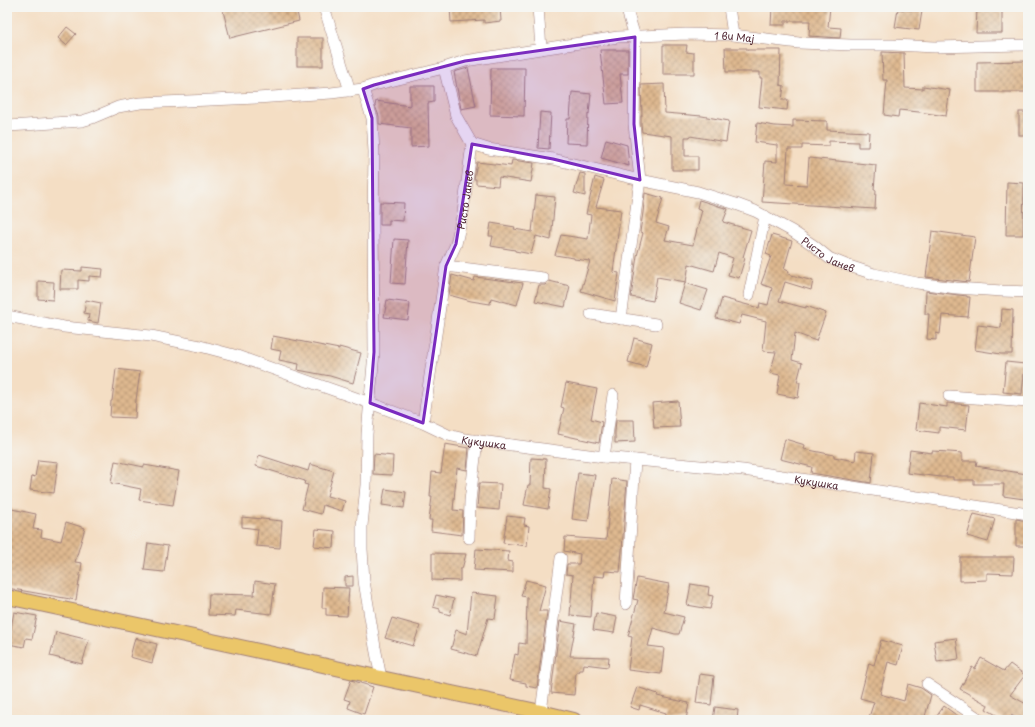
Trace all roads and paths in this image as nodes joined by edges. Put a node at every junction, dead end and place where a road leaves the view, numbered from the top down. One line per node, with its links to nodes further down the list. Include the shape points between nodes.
1 (324, 7): 11 (street)
2 (538, 7): 8 (street)
3 (626, 7): 6 (street)
4 (729, 7): 5 (street)
5 (733, 35): 6 (street, 1 ви Мај); 7 (street, 1 ви Мај, via 799,43 851,45)
6 (635, 37): 8 (street, 1 ви Мај, via 618,37); 14 (street, via 634,124)
7 (1028, 45)
8 (541, 49): 9 (street, 1 ви Мај, via 465,61)
9 (444, 68): 10 (street, 1 ви Мај); 13 (street, via 456,116)
10 (363, 89): 11 (street, 1 ви Мај); 27 (street, via 372,118 374,152 374,352)
11 (350, 90): 12 (street, 1 ви Мај, via 257,98 140,103 82,120)
12 (7, 126)
13 (472, 144): 14 (street, Ристо Јанев, via 488,149 553,159); 16 (street, Ристо Јанев, via 463,212 456,244)
14 (640, 180): 15 (street, Ристо Јанев, via 698,192); 22 (street)
15 (765, 216): 18 (street, Ристо Јанев, via 792,231 829,258 874,274 956,288); 19 (street)
16 (446, 266): 17 (street); 28 (street, Ристо Јанев)
17 (543, 278)
18 (1028, 292)
19 (749, 295)
20 (591, 314): 22 (street)
21 (7, 316): 27 (street, Кукушка, via 64,327 151,336 200,346 234,355)
22 (621, 319): 23 (street)
23 (656, 324)
24 (613, 395): 30 (street)
25 (949, 396): 26 (street)
26 (1028, 402)
27 (370, 403): 28 (street, Кукушка); 37 (street, via 362,549 364,581)
28 (423, 423): 29 (street, Кукушка, via 448,435)
29 (477, 440): 30 (street, Кукушка); 33 (street, via 470,501)
30 (604, 457): 31 (street, Кукушка)
31 (635, 460): 32 (street, Кукушка, via 743,470); 36 (street)
32 (1028, 514)
33 (469, 538)
34 (561, 558): 39 (street)
35 (7, 598): 37 (main road)
36 (626, 604)
37 (381, 678): 39 (main road)
38 (927, 684): 41 (street)
39 (541, 712): 40 (main road)
40 (574, 720)
41 (981, 720)

